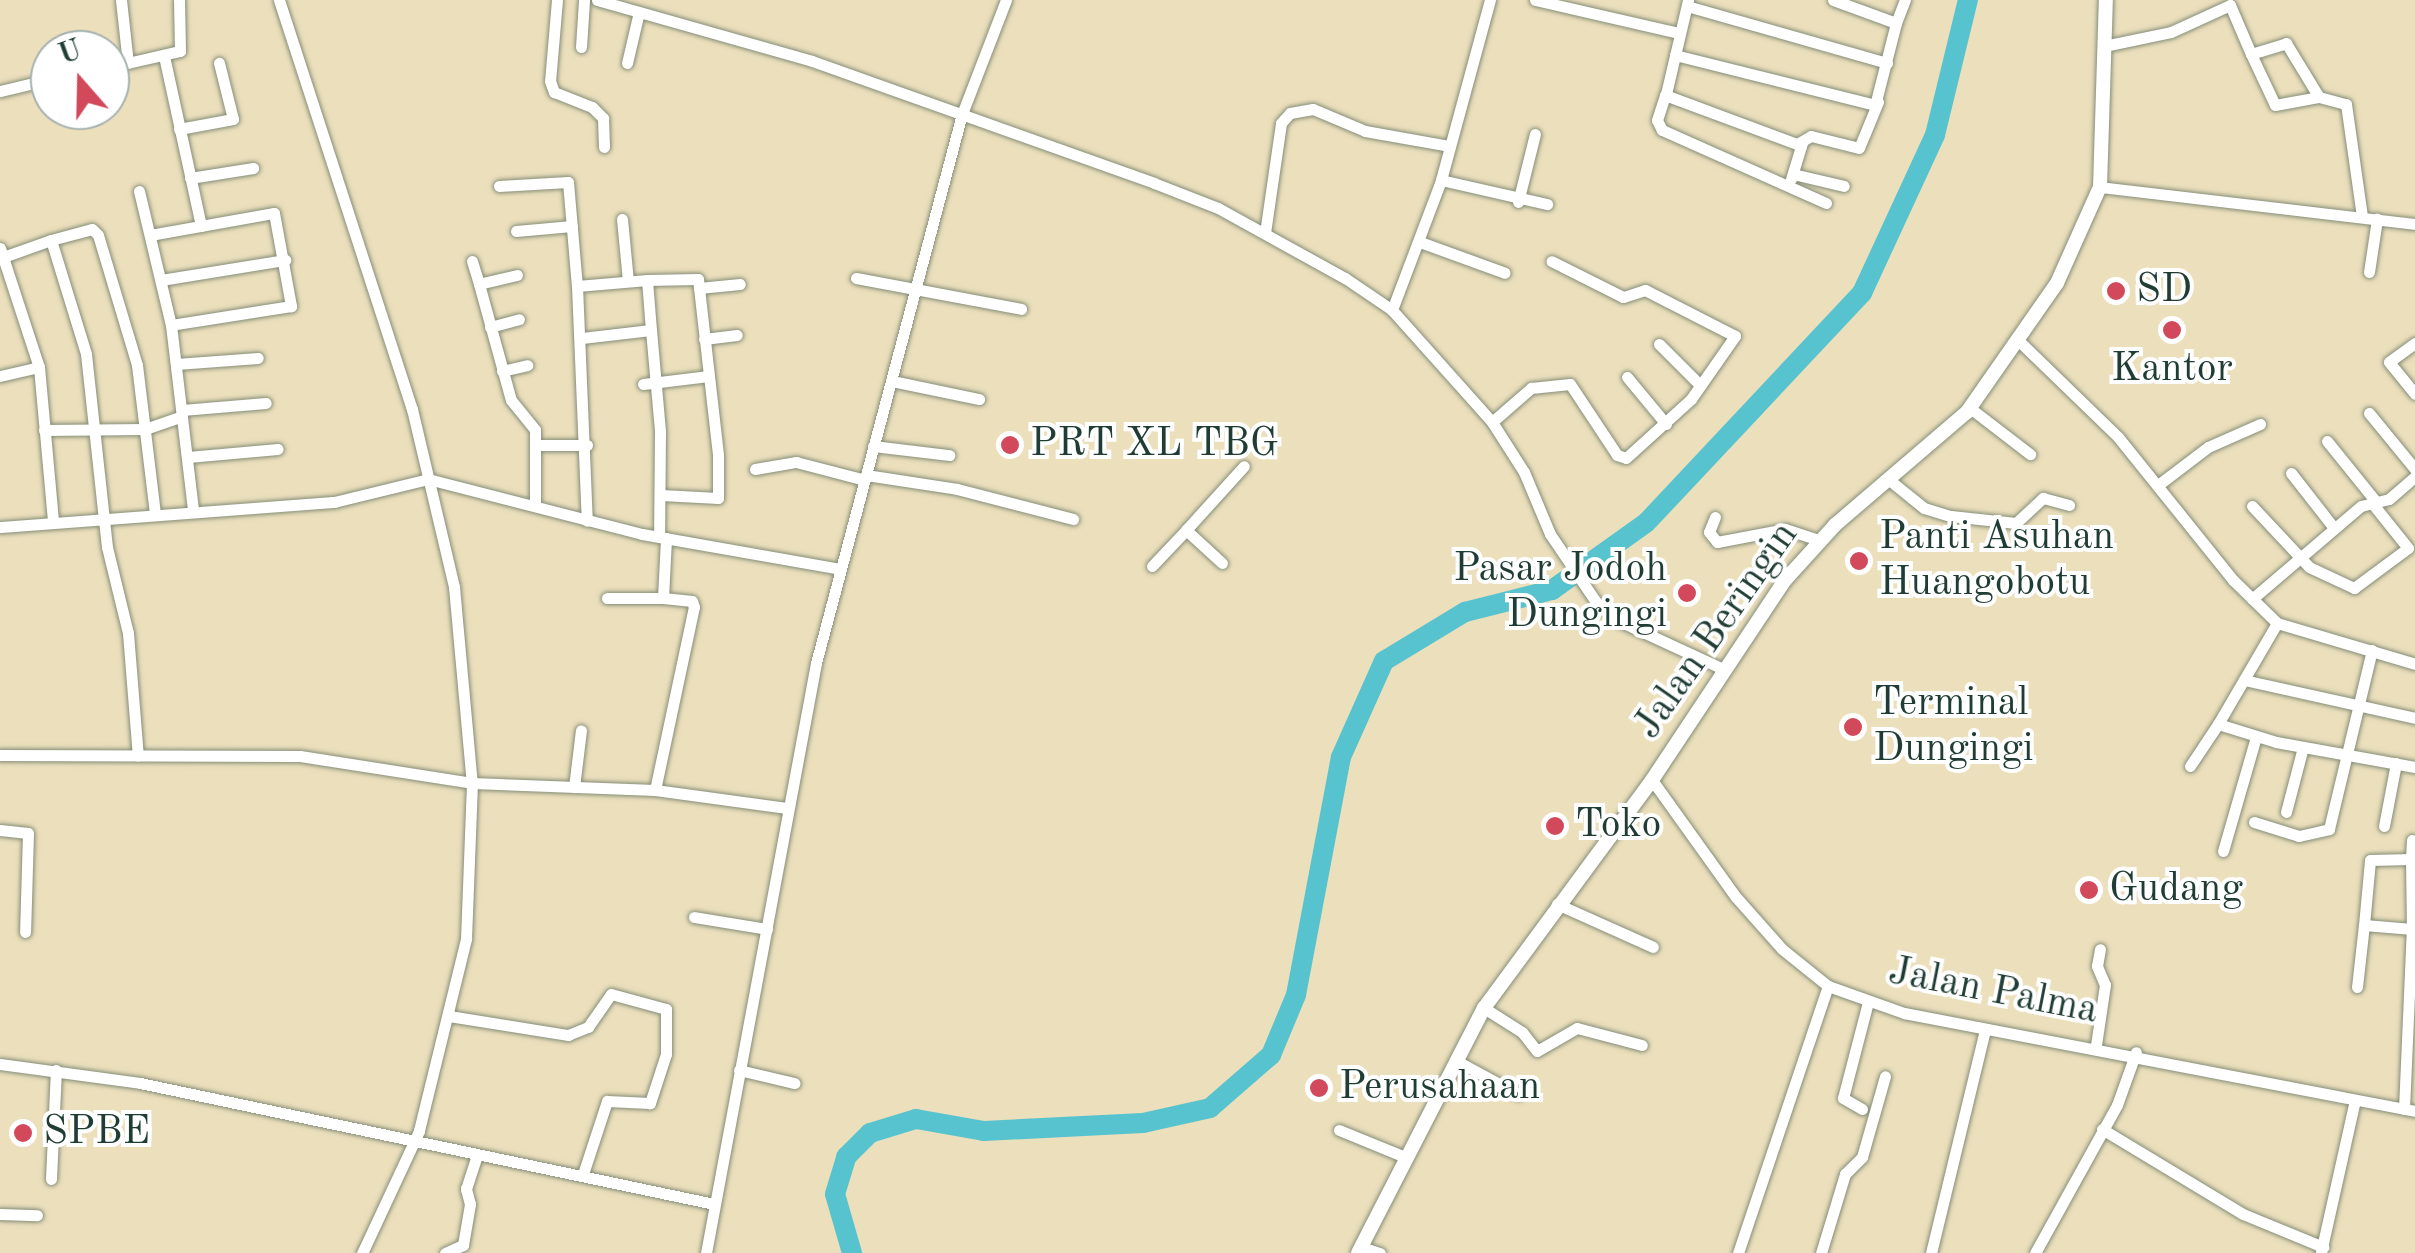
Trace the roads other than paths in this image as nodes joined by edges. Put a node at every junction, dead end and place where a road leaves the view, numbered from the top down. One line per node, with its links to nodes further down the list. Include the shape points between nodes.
1 (120, 0): 17 (street)
2 (179, 0): 22 (street, via 184,44)
3 (278, 0): 127 (street, via 377,292)
4 (557, 0): 38 (street, via 550,81 554,92 592,106 603,118)
5 (584, 0): 20 (street)
6 (597, 0): 15 (street)
7 (1006, 0): 33 (street)
8 (1490, 0): 37 (street)
9 (1535, 0): 18 (street)
10 (1833, 0): 16 (street)
11 (1904, 0): 16 (street)
12 (2106, 0): 19 (street, Jalan Beringin)
13 (2229, 2): 19 (street, via 2172,32); 21 (street)
14 (1688, 3): 18 (street); 27 (street)
15 (633, 7): 26 (street); 33 (street)
16 (1896, 23): 27 (street)
17 (124, 30)
18 (1679, 34): 23 (street)
19 (2104, 46): 45 (street, Jalan Beringin)
20 (580, 47)
21 (2250, 54): 31 (street, via 2286,43); 31 (street, via 2275,105)
22 (164, 56): 24 (street); 34 (street)
23 (1675, 56): 30 (street); 32 (street, via 1870,106)
24 (130, 63)
25 (219, 63): 34 (street, via 232,119)
26 (627, 63)
27 (1888, 63): 32 (street)
28 (30, 83): 29 (street)
29 (0, 90)
30 (1666, 94): 36 (street); 46 (street, via 1658,120 1662,130)
31 (2319, 97): 51 (street, via 2340,99 2348,108)
32 (1878, 102): 36 (street, via 1862,148 1811,136)
33 (962, 114): 58 (street, via 1154,182); 77 (street)
34 (179, 129): 41 (street)
35 (1535, 134): 48 (street)
36 (1802, 142): 40 (street)
37 (1449, 146): 42 (street); 58 (street, via 1365,131 1313,110 1290,113 1282,120)
38 (604, 147)
39 (253, 168): 41 (street)
40 (1793, 174): 44 (street); 46 (street)
41 (190, 178): 55 (street)
42 (1440, 180): 48 (street); 61 (street)
43 (499, 186): 56 (street, via 568,182)
44 (1844, 186)
45 (2100, 187): 51 (street); 87 (street, Jalan Beringin, via 2071,256)
46 (1789, 188): 49 (street)
47 (139, 191): 59 (street)
48 (1518, 202): 50 (street)
49 (1826, 203)
50 (1548, 204)
51 (2362, 216): 53 (street)
52 (622, 219): 72 (street)
53 (2377, 219): 54 (street); 66 (street)
54 (2415, 224)
55 (201, 226): 59 (street); 62 (street, via 274,213)
56 (572, 226): 57 (street); 75 (street)
57 (516, 231)
58 (1265, 233): 79 (street)
59 (150, 234): 70 (street)
60 (51, 240): 63 (street); 111 (street, via 95,230 137,365); 112 (street, via 86,354)
61 (1420, 242): 67 (street); 79 (street)
62 (284, 260): 70 (street); 81 (street, via 293,295 285,310)
63 (4, 261): 93 (street)
64 (472, 261): 73 (street)
65 (1551, 261): 101 (street, via 1623,297 1645,290 1735,336)
66 (2369, 272)
67 (1505, 273)
68 (518, 275): 73 (street)
69 (856, 278): 77 (street)
70 (161, 280): 81 (street)
71 (647, 280): 72 (street); 76 (street, via 694,276); 83 (street)
72 (628, 281): 75 (street)
73 (479, 284): 82 (street)
74 (740, 284): 76 (street)
75 (577, 286): 85 (street)
76 (700, 288): 86 (street)
77 (916, 294): 78 (street); 98 (street)
78 (1021, 309)
79 (1392, 310): 108 (street)
80 (519, 319): 82 (street)
81 (171, 325): 91 (street)
82 (490, 327): 94 (street)
83 (651, 330): 85 (street); 99 (street)
84 (737, 335): 86 (street)
85 (582, 338): 116 (street)
86 (704, 338): 96 (street)
87 (2020, 342): 105 (street, Jalan Beringin); 129 (street)
88 (2415, 342): 102 (street, via 2390,362)
89 (1659, 344): 101 (street)
90 (256, 360): 91 (street)
91 (176, 364): 106 (street)
92 (527, 365): 94 (street)
93 (40, 367): 95 (street); 113 (street)
94 (502, 370): 115 (street)
95 (0, 376)
96 (709, 376): 99 (street); 130 (street, via 718,498)
97 (1627, 378): 109 (street)
98 (892, 381): 103 (street); 117 (street)
99 (657, 382): 100 (street); 130 (street)
100 (643, 384)
101 (1700, 385): 109 (street)
102 (2415, 394)
103 (979, 400)
104 (263, 404): 106 (street)
105 (1970, 408): 119 (street); 128 (street, Jalan Beringin)
106 (182, 413): 111 (street); 121 (street)
107 (2368, 413): 124 (street)
108 (1492, 422): 109 (street, via 1531,388 1570,384 1616,455 1626,458); 157 (street, via 1524,472 1550,534 1596,602 1615,619)
109 (1666, 424)
110 (2260, 424): 129 (street, via 2208,447)
111 (144, 425): 112 (street); 136 (street)
112 (93, 426): 113 (street); 138 (street)
113 (44, 430): 140 (street)
114 (2326, 440): 131 (street)
115 (537, 445): 116 (street); 132 (street)
116 (586, 445): 141 (street)
117 (874, 446): 120 (street); 126 (street)
118 (276, 451): 121 (street)
119 (2030, 454)
120 (949, 455)
121 (188, 457): 135 (street)
122 (1244, 466): 145 (street)
123 (755, 469): 126 (street, via 796,462)
124 (2415, 472): 131 (street)
125 (2291, 474): 143 (street)
126 (865, 477): 139 (street, via 957,488); 150 (street)
127 (428, 479): 132 (street); 135 (street, via 334,502); 172 (street, via 454,587)
128 (1888, 480): 133 (street, via 1924,508 1951,516 2016,523 2043,498); 146 (street, Jalan Beringin)
129 (2158, 485): 153 (street)
130 (660, 494): 144 (street)
131 (2375, 502): 143 (street); 147 (street, via 2406,539 2406,551 2358,588)
132 (535, 505): 141 (street)
133 (2069, 506)
134 (2252, 506): 147 (street)
135 (193, 510): 136 (street)
136 (155, 513): 138 (street)
137 (1715, 517): 146 (street, via 1710,532 1717,542 1786,529)
138 (105, 518): 140 (street); 167 (street, via 128,633)
139 (1073, 518)
140 (52, 520): 142 (street)
141 (587, 521): 144 (street)
142 (0, 526)
143 (2334, 528): 147 (street)
144 (661, 530): 150 (street); 152 (street)
145 (1186, 530): 148 (street); 149 (street)
146 (1819, 540): 157 (street, Jalan Beringin)
147 (2301, 560): 153 (street)
148 (1222, 563)
149 (1152, 566)
150 (840, 569): 175 (street)
151 (608, 598): 152 (street)
152 (663, 598): 174 (street, via 692,601 694,608)
153 (2252, 600): 154 (street)
154 (2277, 623): 155 (street); 158 (street)
155 (2372, 650): 156 (street); 159 (street)
156 (2415, 664)
157 (1723, 669): 171 (street, Jalan Beringin)
158 (2244, 680): 159 (street); 161 (street)
159 (2356, 708): 160 (street); 165 (street)
160 (2415, 718)
161 (2218, 724): 163 (street); 169 (street)
162 (581, 730): 173 (street)
163 (2256, 737): 164 (street); 181 (street)
164 (2304, 747): 165 (street); 176 (street)
165 (2350, 755): 168 (street); 177 (street, via 2329,829 2299,836)
166 (0, 756): 167 (street)
167 (138, 756): 172 (street, via 300,756)
168 (2396, 763): 170 (street); 178 (street)
169 (2190, 766)
170 (2415, 766)
171 (1652, 780): 183 (street, Jalan Beringin); 191 (street, Jalan Palma, via 1744,906)
172 (472, 783): 173 (street); 195 (street, via 466,939)
173 (574, 788): 174 (street)
174 (655, 790): 175 (street)
175 (787, 808): 186 (street)
176 (2286, 812)
177 (2254, 822)
178 (2384, 826)
179 (0, 830): 188 (street, via 28,834)
180 (2412, 840): 182 (street)
181 (2222, 851)
182 (2410, 860): 185 (street, via 2368,862); 187 (street)
183 (1557, 904): 189 (street); 194 (street, Jalan Beringin)
184 (694, 917): 186 (street)
185 (2364, 925): 187 (street); 192 (street)
186 (767, 928): 203 (street)
187 (2412, 928): 209 (street)
188 (25, 932)
189 (1653, 947)
190 (2100, 949): 198 (street, via 2096,966 2105,985)
191 (1828, 986): 193 (street, Jalan Palma); 226 (street)
192 (2357, 987)
193 (1868, 1002): 196 (street, Jalan Palma); 208 (street, via 1843,1098)
194 (1484, 1008): 197 (street, via 1522,1032 1537,1051 1577,1028); 200 (street, Jalan Beringin)
195 (448, 1016): 212 (street); 215 (street, via 568,1034 588,1027 611,994 666,1009 666,1054 650,1103 607,1100)
196 (1985, 1029): 198 (street, Jalan Palma); 228 (street)
197 (1642, 1045)
198 (2096, 1045): 199 (street, Jalan Palma)
199 (2136, 1052): 207 (street, Jalan Palma); 210 (street)
200 (1455, 1060): 206 (street); 214 (street, Jalan Beringin)
201 (0, 1064): 202 (street)
202 (56, 1070): 212 (street); 216 (street)
203 (739, 1070): 205 (street); 217 (street)
204 (1884, 1076): 227 (street, via 1862,1157 1845,1174)
205 (794, 1082)
206 (1518, 1094)
207 (2355, 1100): 209 (street, Jalan Palma); 221 (street)
208 (1862, 1110)
209 (2409, 1110)
210 (2102, 1129): 221 (street, via 2243,1214); 229 (street)
211 (1339, 1130): 214 (street)
212 (415, 1142): 213 (street); 222 (street)
213 (477, 1154): 215 (street); 223 (street, via 466,1189 463,1245)
214 (1406, 1157): 220 (street, Jalan Beringin)
215 (583, 1174): 217 (street)
216 (51, 1178)
217 (714, 1204): 224 (street)
218 (0, 1214): 219 (street)
219 (38, 1215)
220 (1360, 1250): 225 (street)
221 (2322, 1250)
222 (362, 1253)
223 (444, 1253)
224 (706, 1253)
225 (1380, 1253)
226 (1738, 1253)
227 (1820, 1253)
228 (1930, 1253)
229 (2035, 1253)

